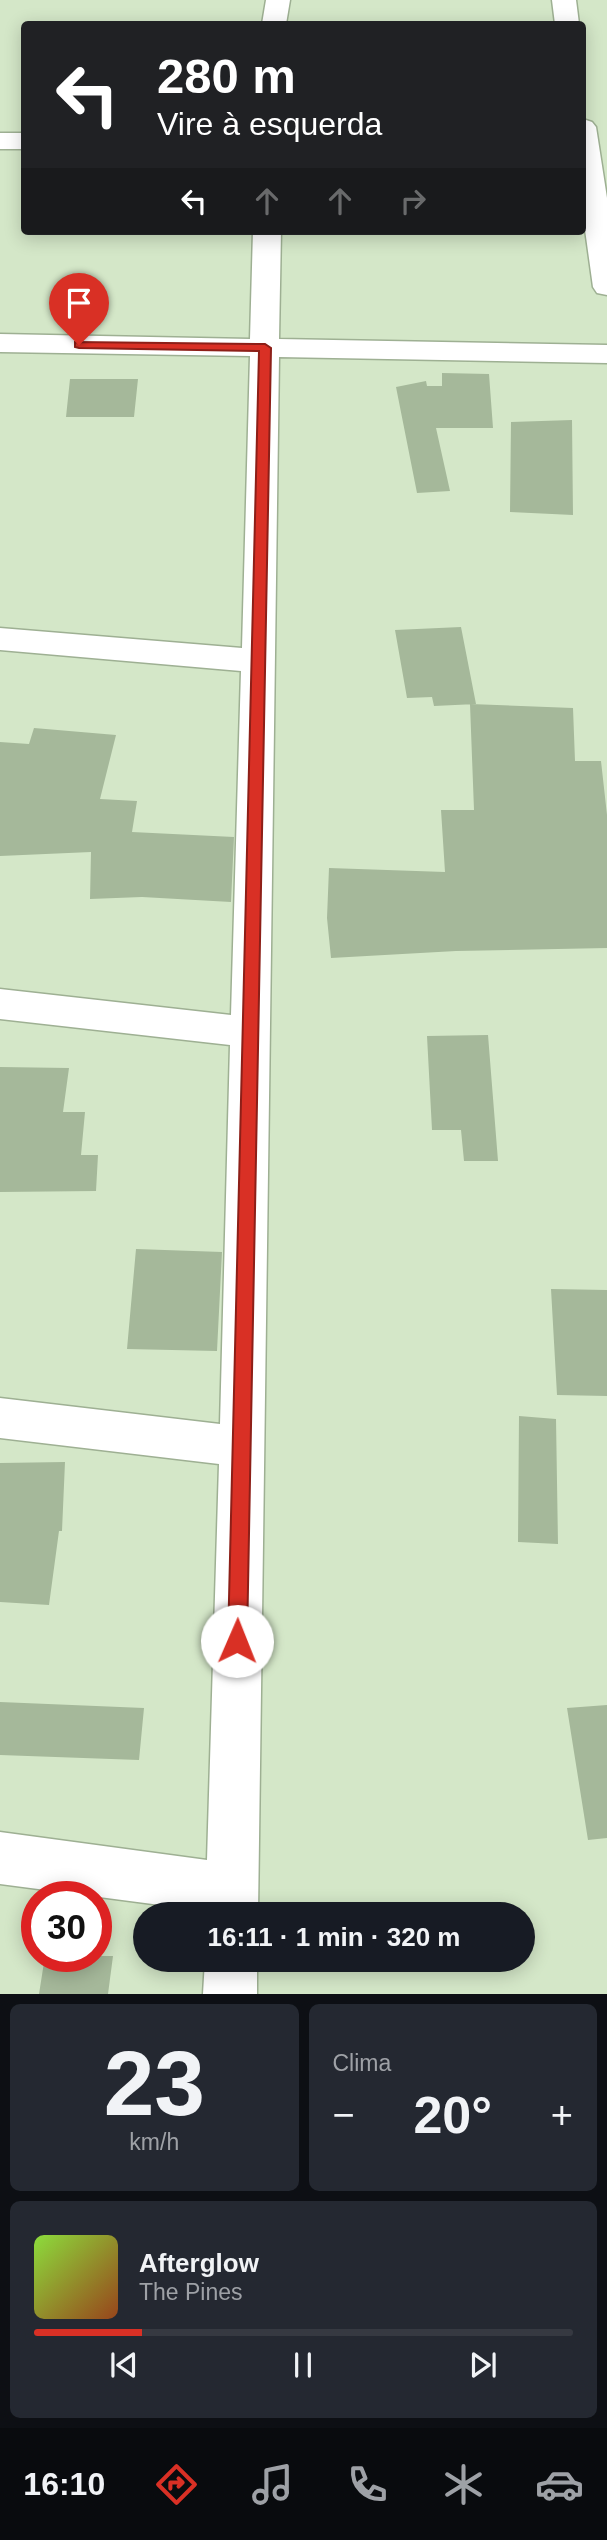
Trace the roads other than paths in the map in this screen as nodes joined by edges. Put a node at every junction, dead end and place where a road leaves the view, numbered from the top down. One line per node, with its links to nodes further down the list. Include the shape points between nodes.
1 (564, 0): 2 (street)
2 (567, 21)
3 (0, 141): 4 (street)
4 (21, 141)
5 (586, 147): 7 (street)
6 (267, 235): 9 (street)
7 (607, 287)
8 (0, 343): 9 (street)
9 (265, 348): 10 (street); 12 (street)
10 (607, 354)
11 (0, 639): 12 (street)
12 (258, 661): 14 (street)
13 (0, 1004): 14 (street)
14 (251, 1032): 16 (street)
15 (0, 1418): 16 (street)
16 (242, 1447): 18 (street)
17 (0, 1858): 18 (street)
18 (232, 1902)
19 (231, 1972): 20 (street)
20 (230, 1994)

